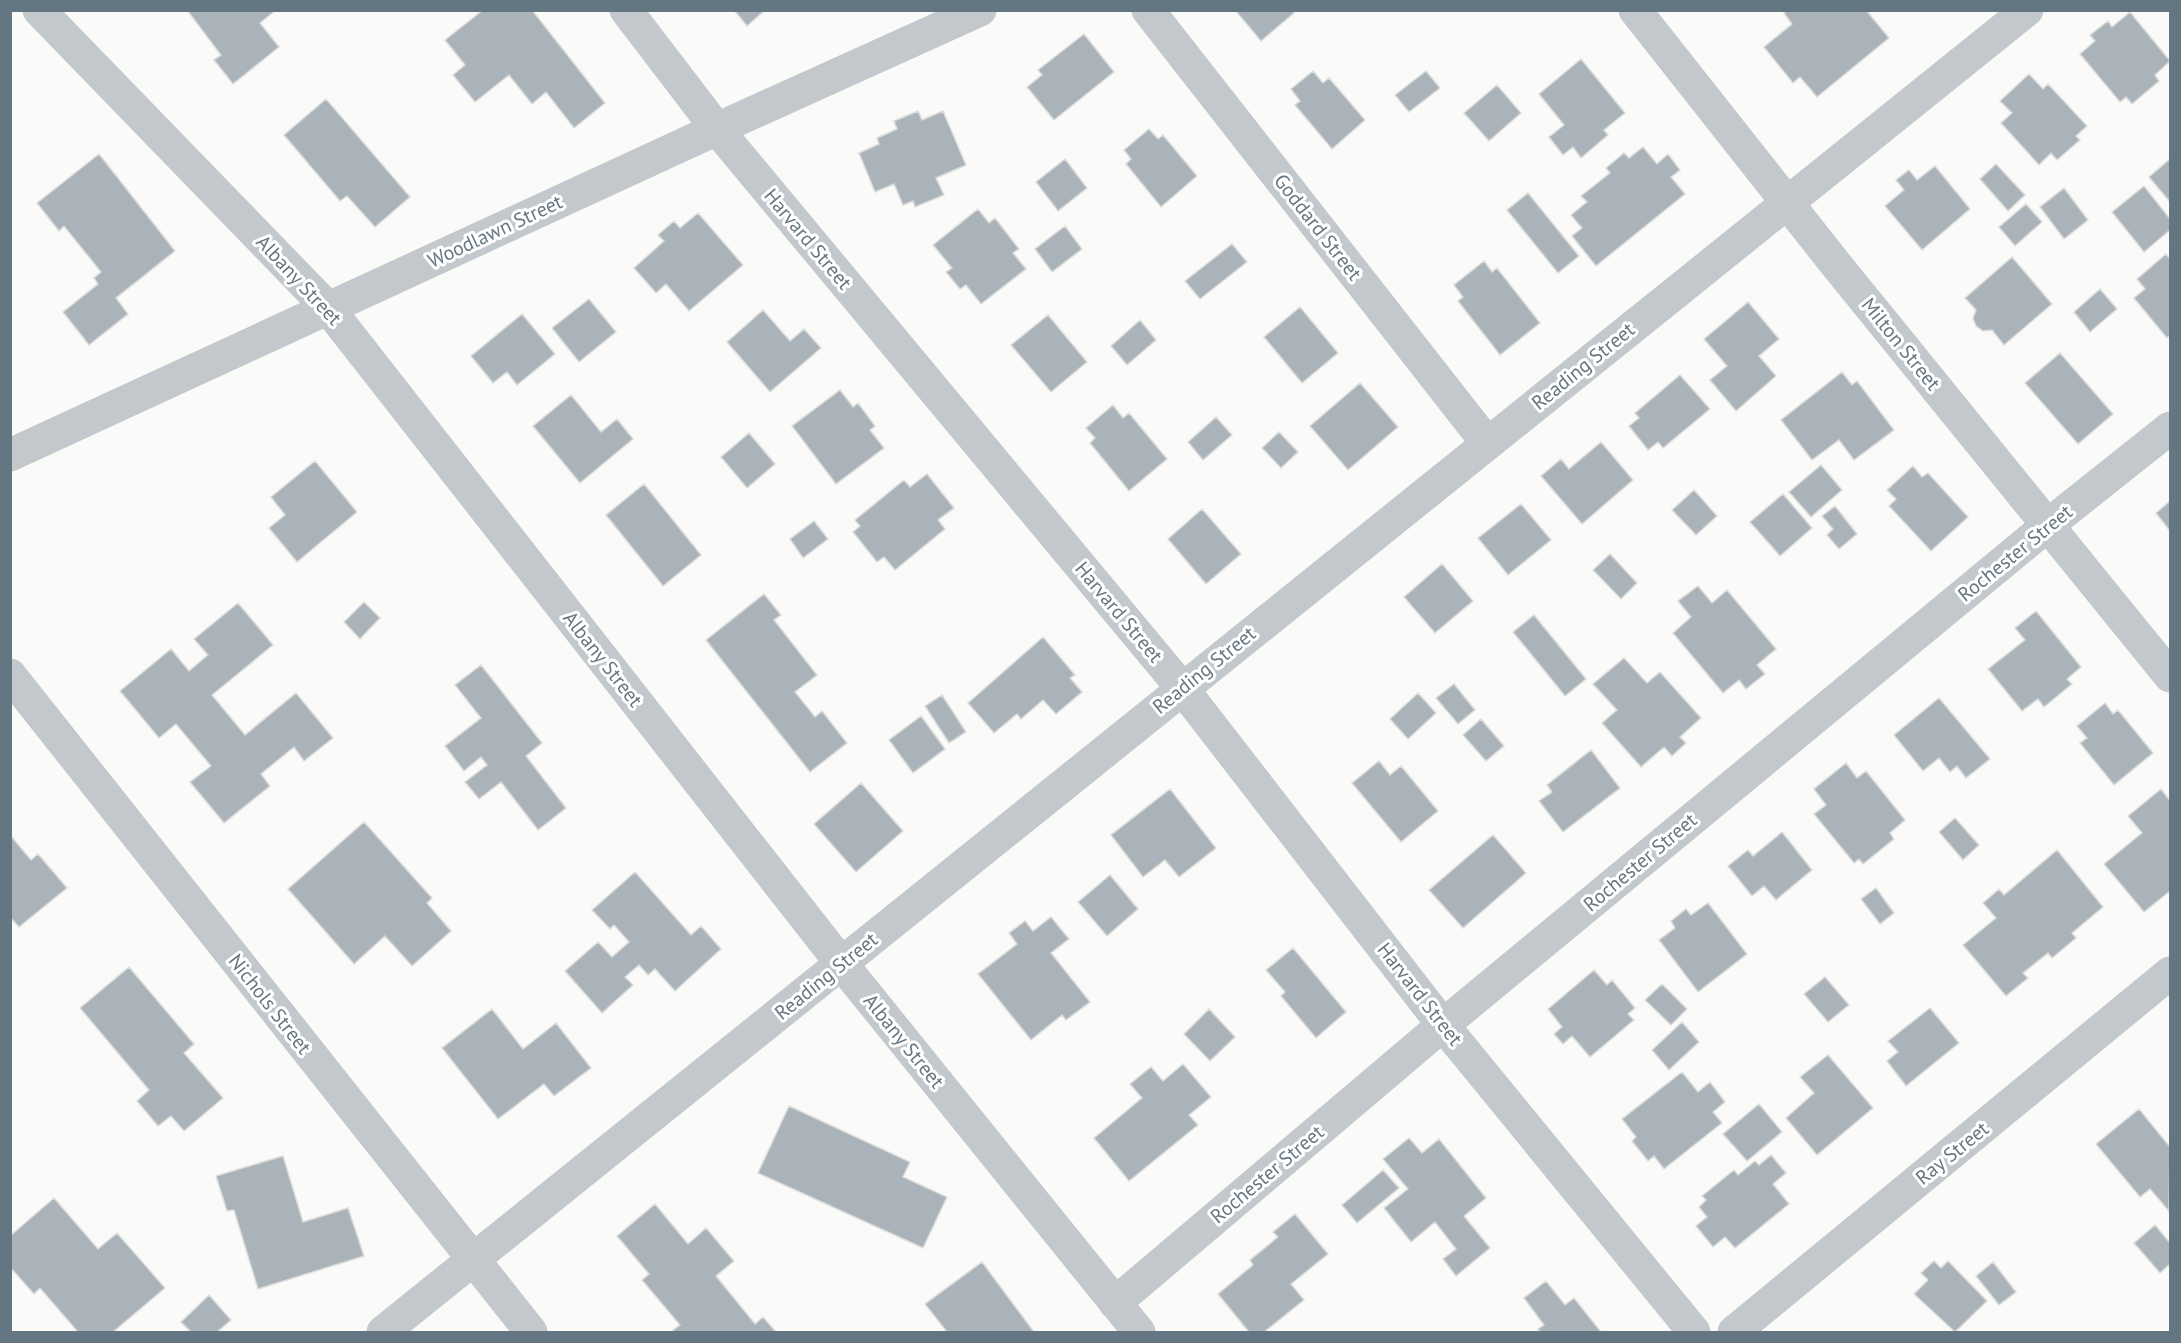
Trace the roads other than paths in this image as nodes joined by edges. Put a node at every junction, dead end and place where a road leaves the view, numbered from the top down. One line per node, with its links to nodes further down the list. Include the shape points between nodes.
1 (39, 10): 9 (street, Albany Street)
2 (626, 10): 7 (street, Harvard Street)
3 (980, 10): 7 (street, Woodlawn Street)
4 (1148, 10): 11 (street, Goddard Street)
5 (1635, 10): 8 (street, Milton Street)
6 (2027, 10): 8 (street, Reading Street)
7 (717, 129): 9 (street, Woodlawn Street); 16 (street, Harvard Street)
8 (1788, 203): 11 (street, Reading Street); 13 (street, Milton Street)
9 (328, 308): 12 (street, Woodlawn Street); 17 (street, Albany Street)
10 (2170, 428): 13 (street, Rochester Street)
11 (1487, 443): 16 (street, Reading Street)
12 (10, 455)
13 (2048, 525): 15 (street, Milton Street); 19 (street, Rochester Street)
14 (10, 675): 20 (street, Nichols Street)
15 (2170, 676)
16 (1182, 688): 17 (street, Reading Street); 19 (street, Harvard Street)
17 (841, 963): 20 (street, Reading Street); 21 (street, Albany Street)
18 (2170, 973): 26 (street, Ray Street)
19 (1443, 1024): 21 (street, Rochester Street); 25 (street, Harvard Street)
20 (473, 1262): 22 (street, Reading Street); 23 (street, Nichols Street)
21 (1115, 1303): 24 (street, Albany Street)
22 (383, 1332)
23 (531, 1332)
24 (1139, 1332)
25 (1694, 1332)
26 (1734, 1332)

